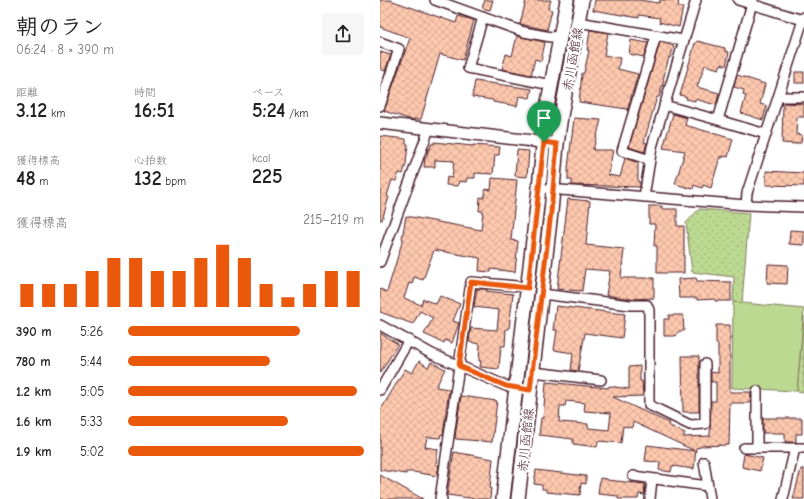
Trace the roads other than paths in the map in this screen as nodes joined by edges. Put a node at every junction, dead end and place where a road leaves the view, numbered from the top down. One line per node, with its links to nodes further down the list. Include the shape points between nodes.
1 (435, 0): 7 (street)
2 (567, 0): 10 (main road, 赤川函館線)
3 (582, 0): 9 (main road, 赤川函館線)
4 (696, 0): 12 (street)
5 (738, 0): 6 (street)
6 (752, 2): 8 (street); 19 (street)
7 (483, 17): 10 (street, via 524,32); 14 (street, via 468,68)
8 (804, 18): 15 (street)
9 (578, 22): 11 (street); 24 (main road, 赤川函館線)
10 (560, 36): 14 (main road, 赤川函館線)
11 (656, 36): 12 (street); 25 (street, via 622,151)
12 (683, 40): 17 (street)
13 (380, 42): 18 (street, via 399,49)
14 (552, 85): 23 (main road, 赤川函館線, via 546,113)
15 (778, 97): 16 (street); 22 (street)
16 (804, 97)
17 (664, 105): 19 (street); 25 (street)
18 (380, 106)
19 (718, 120): 22 (street)
20 (380, 123): 21 (street)
21 (429, 129): 23 (street); 31 (street)
22 (766, 134): 29 (street)
23 (544, 142): 24 (street); 26 (main road, 赤川函館線)
24 (557, 144): 27 (main road, 赤川函館線)
25 (650, 160): 28 (street)
26 (540, 188): 27 (street); 32 (main road, 赤川函館線)
27 (553, 189): 28 (street); 33 (main road, 赤川函館線)
28 (644, 197): 29 (street)
29 (746, 205): 30 (street)
30 (804, 207)
31 (380, 262)
32 (528, 288): 37 (street, via 471,282); 40 (main road, 赤川函館線)
33 (542, 294): 36 (street, via 647,305 649,405 690,425 705,424); 38 (main road, 赤川函館線)
34 (380, 325): 35 (street)
35 (409, 340): 37 (street); 41 (street)
36 (705, 364)
37 (459, 366): 40 (street); 51 (street)
38 (533, 372): 39 (street); 42 (main road, 赤川函館線)
39 (601, 380)
40 (516, 388): 42 (street); 52 (main road, 赤川函館線)
41 (380, 390)
42 (530, 390): 53 (main road, 赤川函館線)
43 (757, 391): 45 (street)
44 (744, 448): 45 (street)
45 (757, 448): 46 (street)
46 (799, 448): 56 (street)
47 (704, 462): 50 (street)
48 (633, 476): 49 (street)
49 (652, 478): 50 (street); 54 (street)
50 (708, 486): 55 (street)
51 (442, 499)
52 (503, 499)
53 (519, 499)
54 (650, 499)
55 (710, 499)
56 (783, 499)

